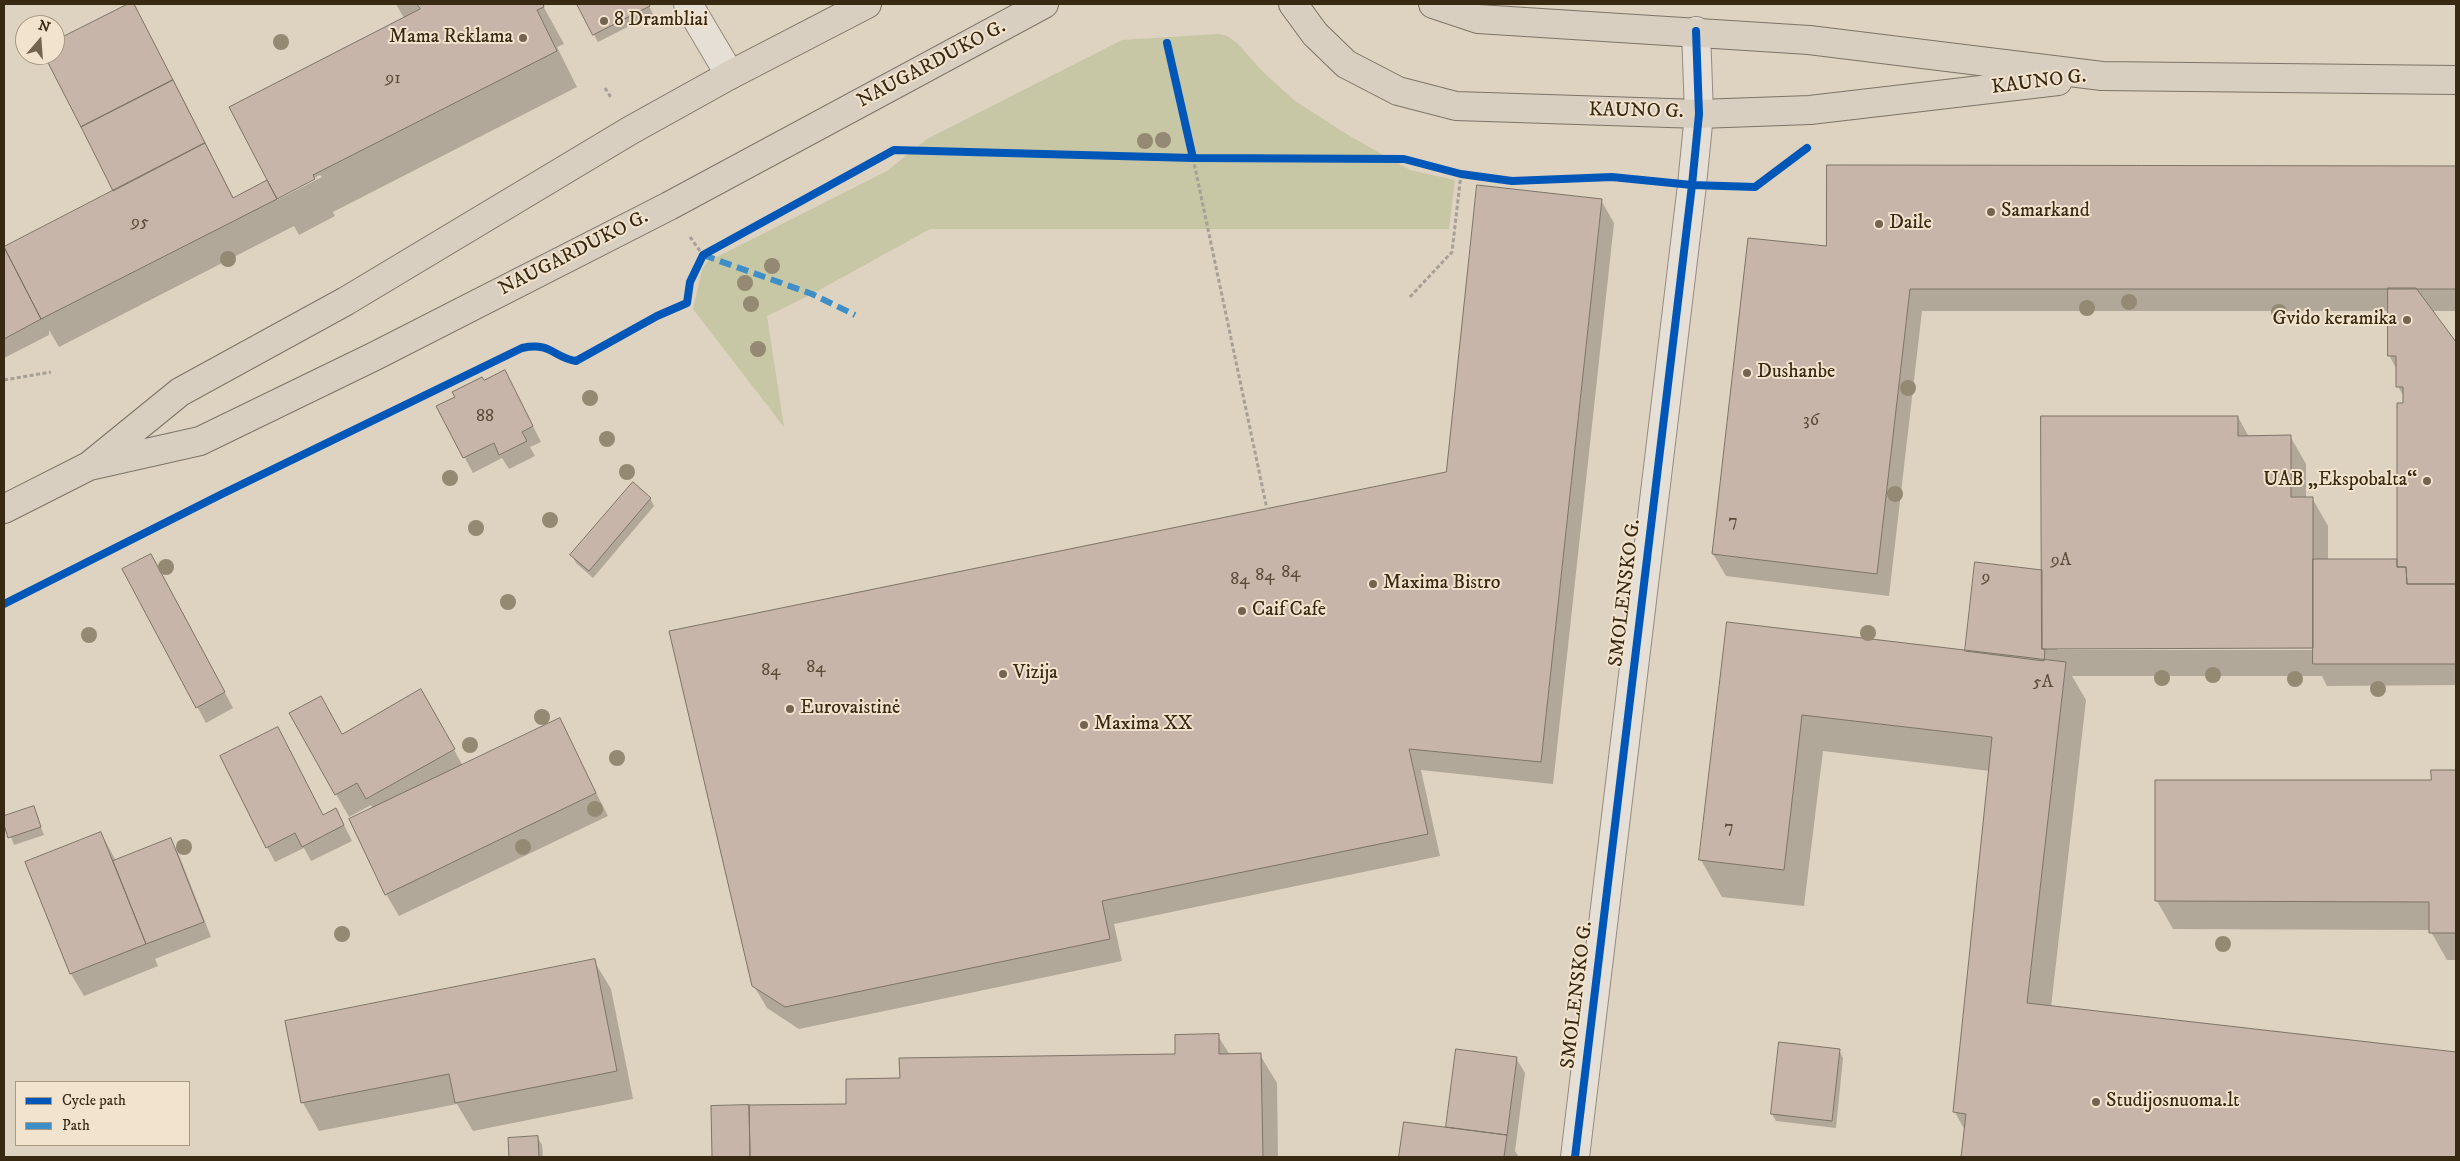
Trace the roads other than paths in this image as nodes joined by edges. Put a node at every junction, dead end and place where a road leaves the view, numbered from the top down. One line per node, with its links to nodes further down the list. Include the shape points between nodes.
1 (688, 4): 7 (street)
2 (867, 4): 7 (main road, NAUGARDUKO G.)
3 (1044, 4): 11 (main road, NAUGARDUKO G., via 669,206 200,441)
4 (1292, 4): 10 (main road, KAUNO G., via 1315,34 1346,64 1398,91 1456,106)
5 (1433, 4): 6 (main road, KAUNO G., via 1478,19)
6 (1696, 32): 8 (main road, KAUNO G., via 1809,40); 10 (street, SMOLENSKO G.)
7 (730, 75): 11 (main road, NAUGARDUKO G., via 630,130 346,301 180,392)
8 (2102, 76): 9 (main road, KAUNO G.); 10 (main road, KAUNO G., via 1810,110)
9 (2456, 80)
10 (1699, 114): 13 (street, SMOLENSKO G.)
11 (89, 466): 12 (main road, NAUGARDUKO G.)
12 (4, 509)
13 (1575, 1157)

